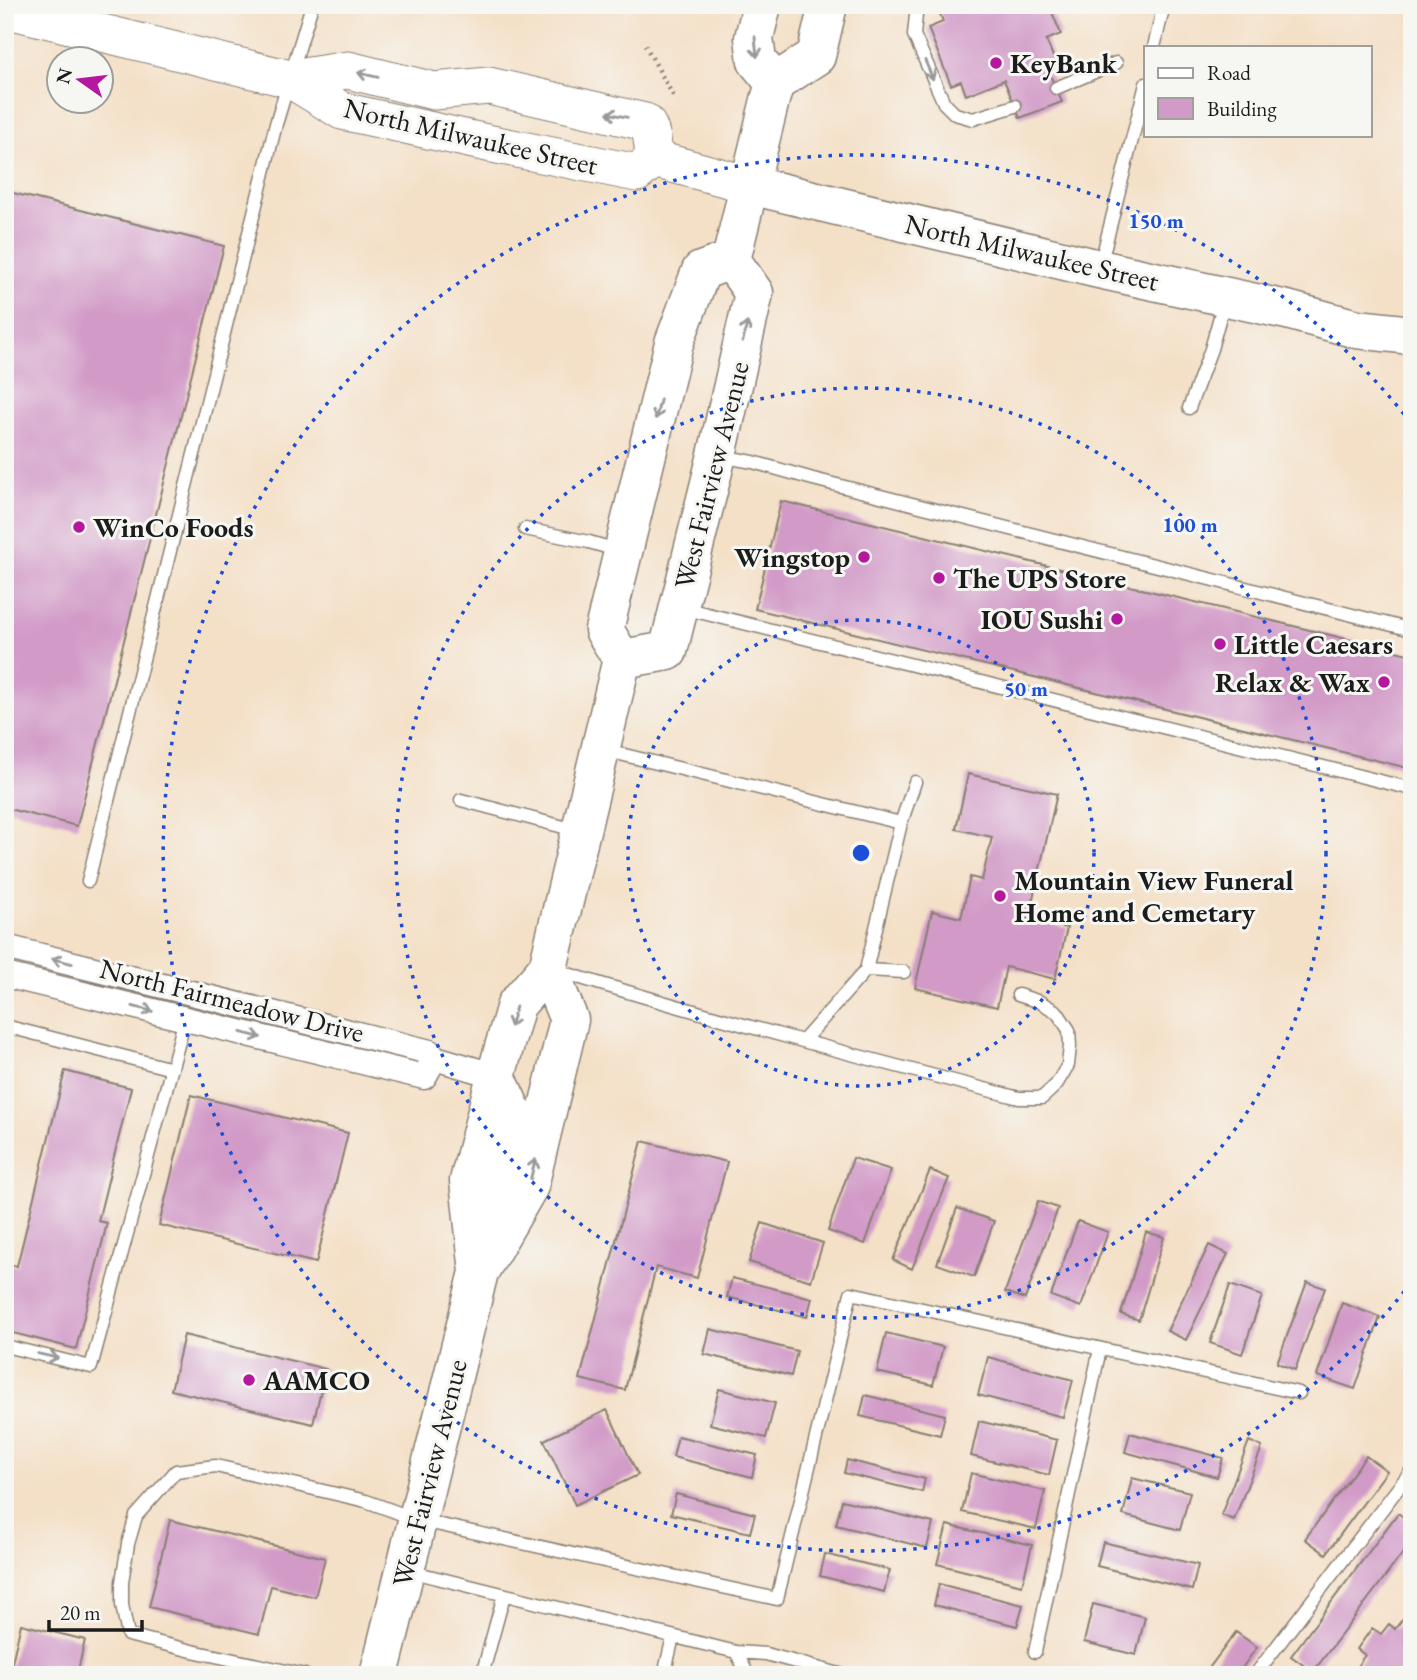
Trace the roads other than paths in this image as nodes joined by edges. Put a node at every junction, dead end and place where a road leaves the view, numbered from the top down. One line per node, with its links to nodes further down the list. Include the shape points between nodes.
1 (312, 5): 9 (lane)
2 (762, 5): 10 (main road, one-way to 10, via 754,38 757,61)
3 (828, 5): 10 (main road, via 816,55)
4 (917, 5): 13 (lane, one-way to 13, via 914,35 944,103 956,114 973,119)
5 (1164, 5): 7 (lane)
6 (5, 9): 9 (main road, North Milwaukee Street)
7 (1154, 46)
8 (1116, 63): 11 (lane)
9 (290, 79): 14 (main road, North Milwaukee Street, via 342,111 487,143 637,173); 14 (main road, North Milwaukee Street, one-way to 9, via 645,122 489,86 434,91 348,70); 33 (lane)
10 (775, 83): 15 (main road)
11 (1056, 88)
12 (1144, 91): 17 (lane)
13 (1014, 106)
14 (654, 159): 15 (main road, North Milwaukee Street)
15 (750, 185): 16 (main road); 17 (main road, North Milwaukee Street)
16 (731, 260): 21 (main road, West Fairview Avenue, one-way to 16, via 754,293); 23 (main road, one-way to 23, via 701,271 687,307 674,343)
17 (1099, 269): 18 (main road, North Milwaukee Street)
18 (1226, 297): 19 (main road, North Milwaukee Street, via 1357,329); 20 (lane)
19 (1412, 335)
20 (1189, 408)
21 (717, 455): 24 (main road, West Fairview Avenue); 25 (lane)
22 (525, 529): 23 (lane)
23 (624, 552): 26 (main road, via 604,630)
24 (679, 607): 26 (main road, West Fairview Avenue, via 668,651); 29 (lane)
25 (1412, 630)
26 (622, 659): 27 (main road, West Fairview Avenue)
27 (600, 750): 31 (lane); 32 (main road, West Fairview Avenue)
28 (915, 782): 31 (lane)
29 (1412, 789)
30 (461, 800): 32 (lane)
31 (901, 823): 36 (lane)
32 (581, 832): 35 (main road, West Fairview Avenue)
33 (88, 881)
34 (5, 947): 43 (street, North Fairmeadow Drive, one-way to 34, via 430,1052)
35 (548, 968): 42 (lane); 45 (main road, West Fairview Avenue, one-way to 45, via 516,1005); 46 (main road, West Fairview Avenue, one-way to 35, via 529,1186 569,1020)
36 (866, 970): 37 (lane); 42 (lane)
37 (904, 972)
38 (5, 975): 40 (street, North Fairmeadow Drive, one-way to 40)
39 (1018, 995): 42 (lane, via 1058,1012 1069,1030 1068,1065 1042,1098 1019,1098)
40 (185, 1019): 43 (street, North Fairmeadow Drive, one-way to 43, via 424,1077); 44 (lane)
41 (5, 1026): 44 (lane)
42 (803, 1041)
43 (435, 1058): 45 (street, North Fairmeadow Drive)
44 (172, 1069): 47 (lane, one-way to 44, via 91,1367)
45 (496, 1076): 46 (main road, West Fairview Avenue, via 470,1181)
46 (479, 1272): 51 (main road, West Fairview Avenue)
47 (5, 1346)
48 (1100, 1349): 49 (lane); 51 (lane, via 850,1293 776,1599); 56 (lane)
49 (1299, 1393)
50 (1412, 1470): 63 (lane)
51 (418, 1520): 52 (main road, West Fairview Avenue); 57 (lane, via 366,1501 216,1466 176,1471 136,1516 122,1582 128,1634)
52 (405, 1570): 53 (lane); 58 (main road, West Fairview Avenue)
53 (504, 1595): 54 (lane); 59 (lane)
54 (673, 1637): 55 (lane); 60 (lane)
55 (736, 1652): 61 (lane); 62 (lane, via 766,1654)
56 (1035, 1653)
57 (306, 1675)
58 (379, 1675)
59 (482, 1675)
60 (664, 1675)
61 (744, 1675)
62 (843, 1675)
63 (1255, 1675)

